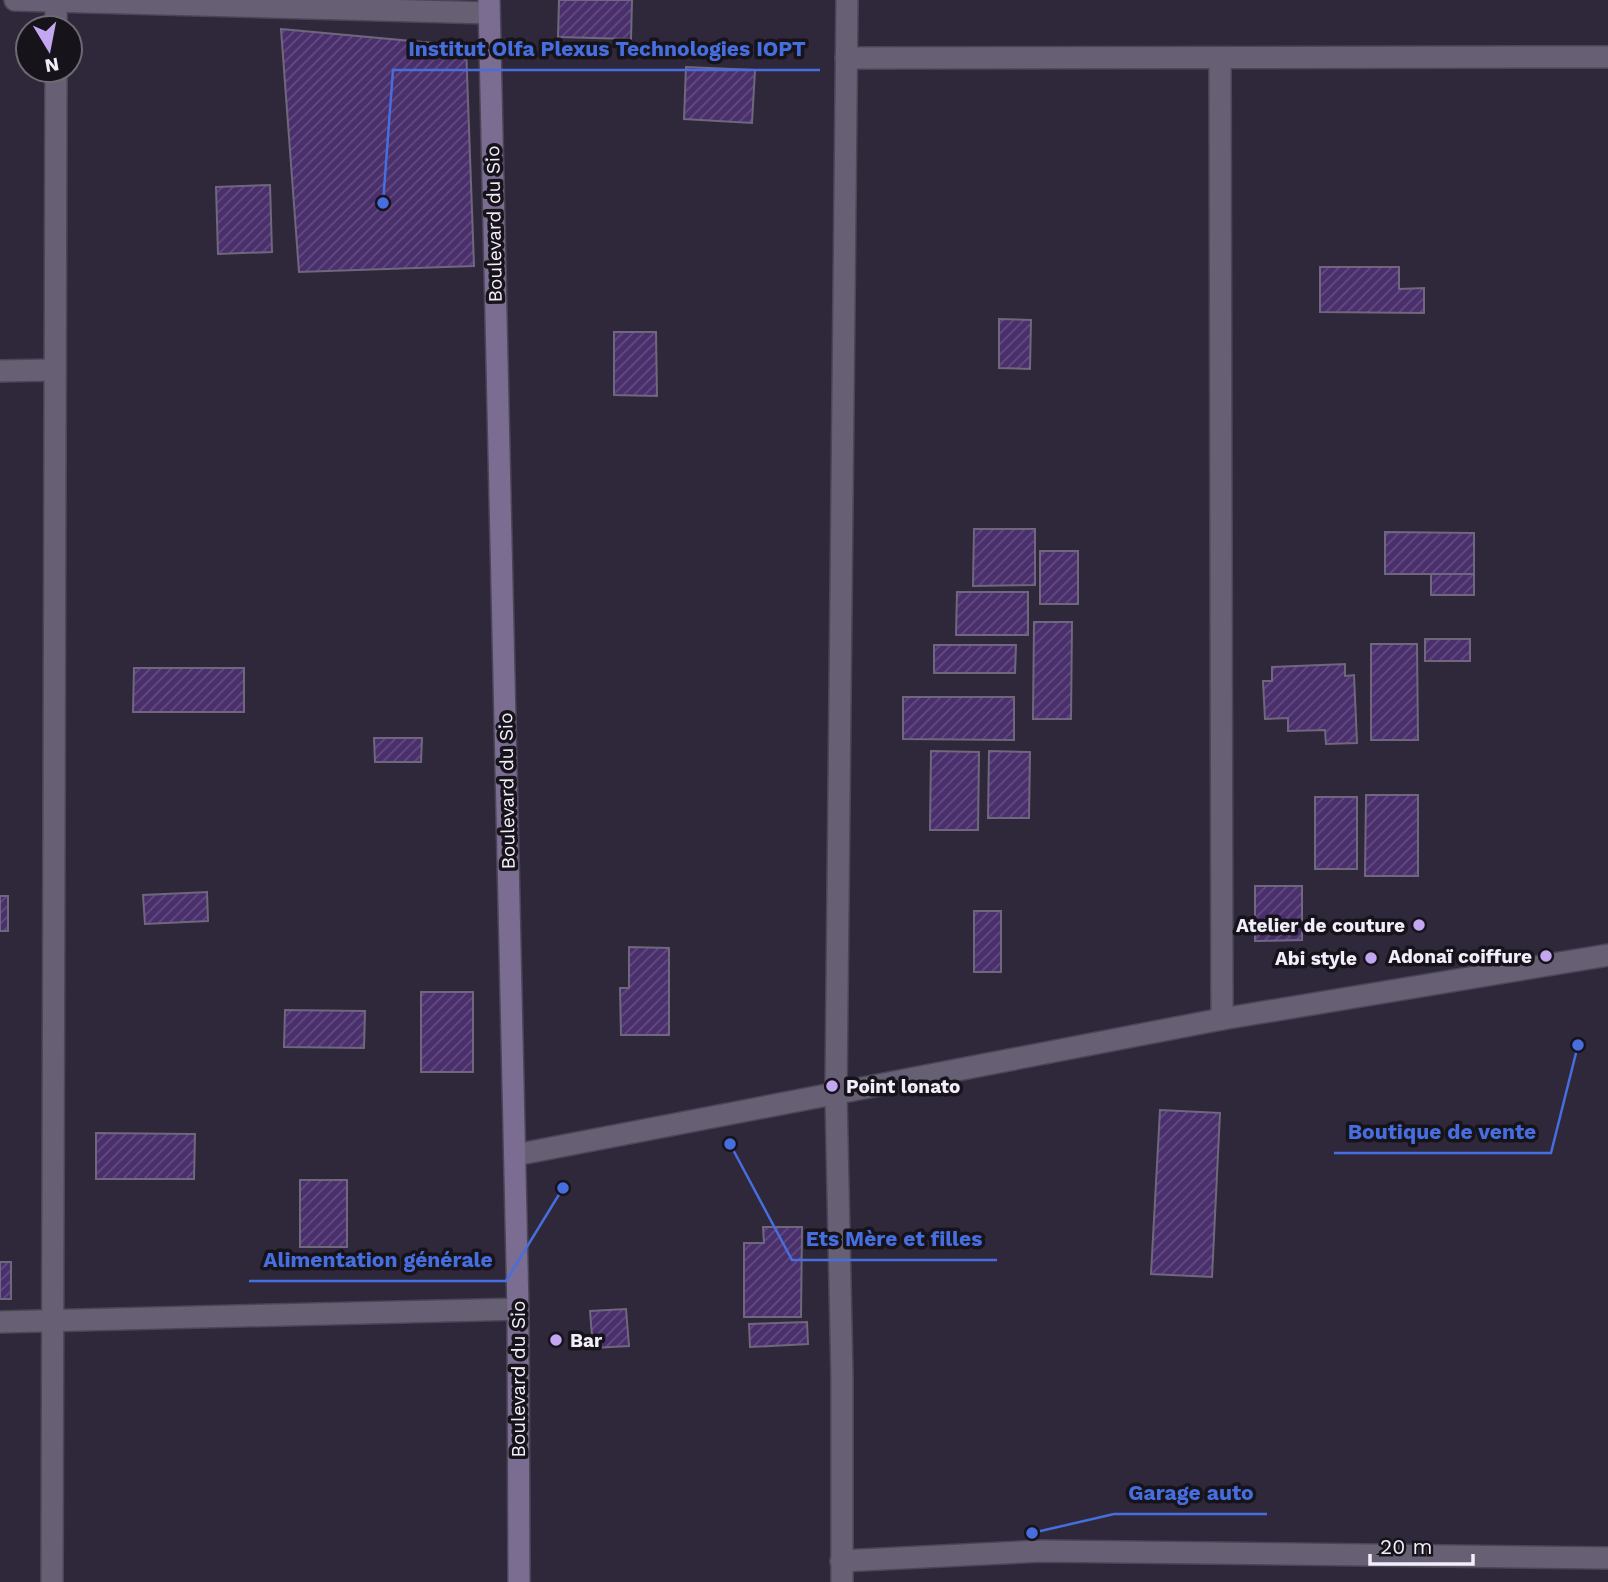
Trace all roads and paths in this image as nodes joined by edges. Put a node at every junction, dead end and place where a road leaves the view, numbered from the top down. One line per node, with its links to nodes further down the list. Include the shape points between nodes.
1 (15, 0): 3 (street)
2 (847, 0): 7 (street)
3 (57, 1): 4 (street)
4 (209, 2): 5 (street)
5 (489, 6): 15 (street, Boulevard du Sio)
6 (1608, 57): 8 (street)
7 (846, 58): 8 (street); 14 (street)
8 (1220, 58): 13 (street)
9 (56, 84): 10 (street)
10 (54, 370): 11 (street); 17 (street)
11 (0, 371)
12 (1608, 955): 13 (street)
13 (1222, 1019): 14 (street)
14 (836, 1094): 15 (street); 20 (street)
15 (515, 1155): 16 (street, Boulevard du Sio)
16 (518, 1308): 17 (street); 22 (street, Boulevard du Sio)
17 (51, 1320): 18 (street); 21 (street)
18 (0, 1322)
19 (1608, 1558): 20 (street, via 1042,1551)
20 (842, 1572)
21 (52, 1582)
22 (519, 1582)

